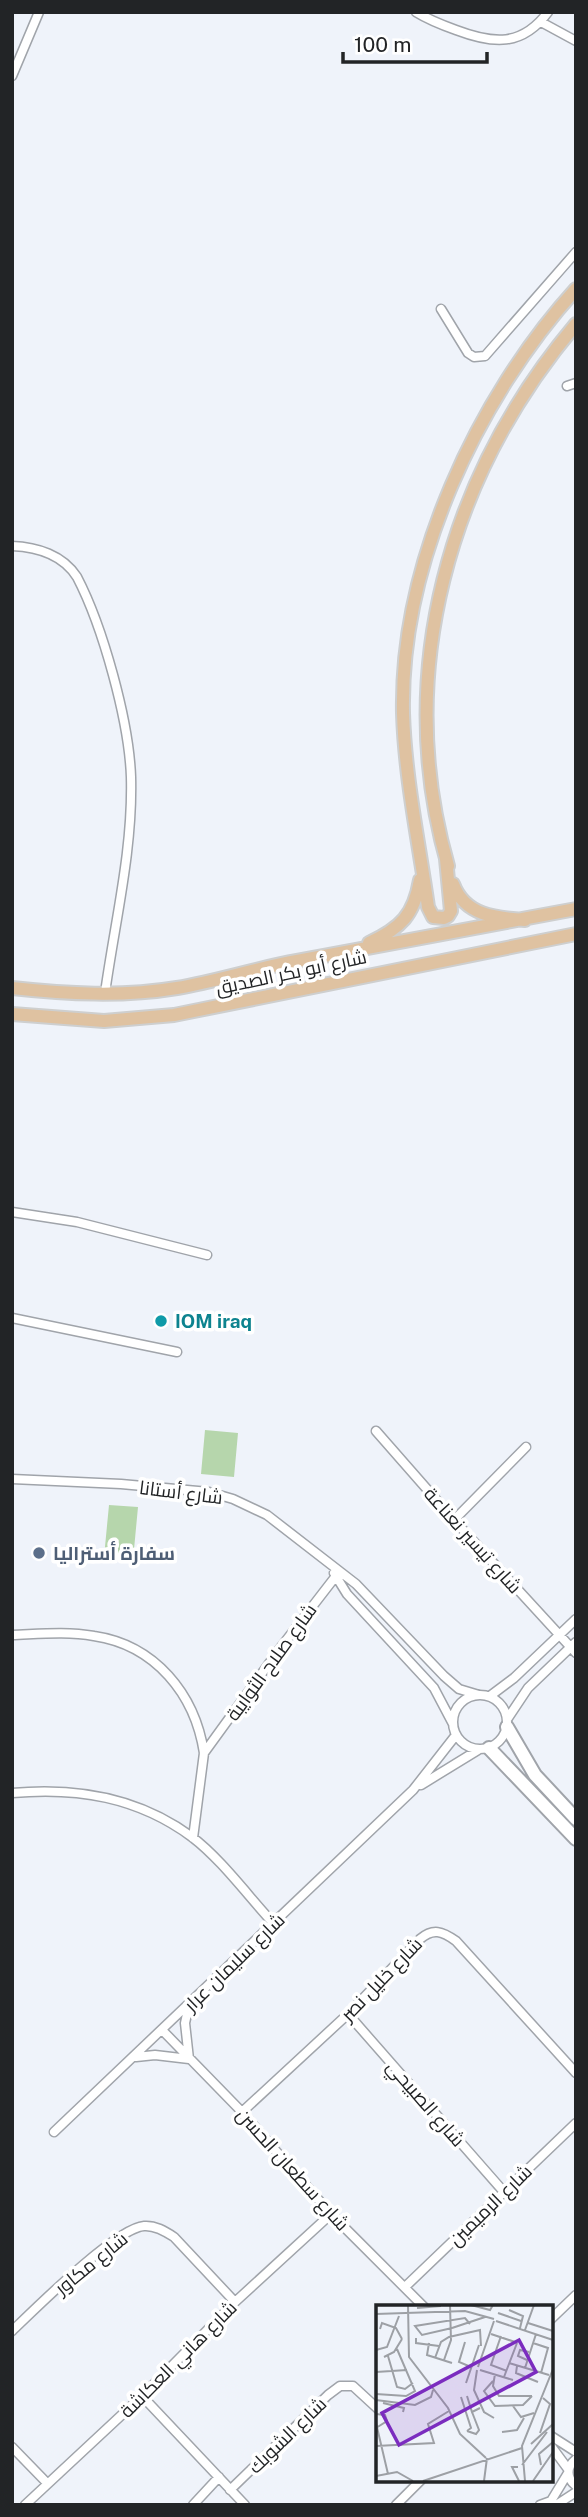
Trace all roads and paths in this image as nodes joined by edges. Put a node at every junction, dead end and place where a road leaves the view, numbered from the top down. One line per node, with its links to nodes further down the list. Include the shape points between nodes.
1 (39, 12): 6 (street)
2 (416, 12): 4 (street, via 486,40 517,37)
3 (548, 12): 4 (street)
4 (541, 22): 5 (street)
5 (576, 41)
6 (12, 76)
7 (576, 252): 9 (street, via 485,356 468,353)
8 (576, 289): 13 (main road, via 518,362 479,430 441,512 416,589 403,712)
9 (441, 309)
10 (576, 324): 12 (main road, via 524,392 499,435 463,512 440,587 426,708 428,761)
11 (12, 546): 19 (street, via 48,553 78,577 106,654 121,714 131,775 130,803 122,892)
12 (446, 859): 13 (main road, via 452,906 443,918 430,913); 15 (main road, via 459,897 471,908 494,918)
13 (422, 865): 17 (main road, via 417,897 408,915 392,930)
14 (576, 909): 15 (main road, شارع أبو بكر الصديق)
15 (525, 920): 17 (main road, شارع أبو بكر الصديق)
16 (576, 934): 20 (main road, شارع أبو بكر الصديق, via 174,1015 104,1021)
17 (355, 950): 19 (main road, شارع أبو بكر الصديق, via 176,988)
18 (12, 988): 19 (main road, شارع أبو بكر الصديق)
19 (105, 993)
20 (12, 1014)
21 (12, 1212): 22 (street, via 77,1222)
22 (206, 1255)
23 (12, 1318): 24 (street)
24 (177, 1352)
25 (376, 1431): 28 (street, شارع تيسير نعناعة)
26 (526, 1447): 28 (street)
27 (12, 1479): 29 (street, شارع أستانا, via 222,1495 267,1515)
28 (454, 1520): 31 (street, شارع تيسير نعناعة)
29 (337, 1574): 34 (street, شارع أستانا, via 356,1584 459,1689); 37 (street, شارع أستانا, via 347,1594 434,1688); 40 (street, شارع صلاح الثوايبة)
30 (576, 1619): 31 (street)
31 (558, 1634): 33 (street, شارع تيسير نعناعة); 35 (street)
32 (12, 1635): 40 (street, via 94,1636 144,1654 177,1685 199,1727)
33 (574, 1648): 36 (street, via 528,1688)
34 (479, 1695): 35 (street); 37 (street, via 460,1704)
35 (490, 1696): 36 (street, via 498,1701)
36 (507, 1722): 39 (street, via 504,1736); 43 (street, via 536,1774)
37 (453, 1724): 38 (street)
38 (456, 1735): 39 (street, via 469,1747); 41 (street, شارع سليمان عرار)
39 (484, 1749): 41 (street, شارع سليمان عرار); 45 (street)
40 (204, 1753): 44 (street)
41 (413, 1790): 46 (street, شارع سليمان عرار)
42 (12, 1793): 44 (street, via 52,1790 108,1797 169,1822)
43 (576, 1819)
44 (194, 1838): 46 (street)
45 (576, 1839)
46 (274, 1924): 47 (street, شارع سليمان عرار)
47 (189, 2004): 49 (street, شارع سليمان عرار); 51 (street, via 185,2023)
48 (348, 2014): 52 (street, شارع خليل نصر, via 419,1939 435,1931 456,1941); 53 (street, شارع خليل نصر); 56 (street, شارع الصبيحي)
49 (163, 2031): 50 (street, شارع سليمان عرار); 51 (street, شارع سطعان الحسن)
50 (135, 2057): 51 (street, via 155,2054); 55 (street, شارع سليمان عرار)
51 (189, 2059): 53 (street, شارع سطعان الحسن)
52 (576, 2073)
53 (242, 2112): 57 (street, شارع سطعان الحسن)
54 (576, 2123): 56 (street, شارع الرميمين)
55 (54, 2132)
56 (504, 2192): 58 (street, شارع الرميمين)
57 (331, 2214): 58 (street, شارع سطعان الحسن); 60 (street, شارع هاني العكاشة)
58 (405, 2287): 61 (street, شارع سطعان الحسن)
59 (576, 2295): 62 (street)
60 (235, 2302): 63 (street, شارع مكاور, via 174,2237 142,2225 103,2249); 64 (street, شارع هاني العكاشة)
61 (422, 2305)
62 (553, 2317)
63 (12, 2331)
64 (142, 2396): 72 (street); 74 (street, شارع هاني العكاشة)
65 (376, 2407): 76 (street, شارع الشوبك, via 353,2386 340,2386)
66 (553, 2437): 69 (street)
67 (12, 2447): 74 (street)
68 (553, 2449): 71 (street)
69 (576, 2452)
70 (576, 2459): 71 (street)
71 (568, 2471): 75 (street); 82 (street, via 551,2501)
72 (219, 2477): 76 (street); 79 (street)
73 (419, 2482): 81 (street)
74 (47, 2483): 78 (street, شارع هاني العكاشة)
75 (576, 2486)
76 (230, 2490): 80 (street)
77 (576, 2492): 83 (street)
78 (25, 2505)
79 (193, 2505)
80 (245, 2505)
81 (396, 2505)
82 (540, 2505)
83 (556, 2505)

